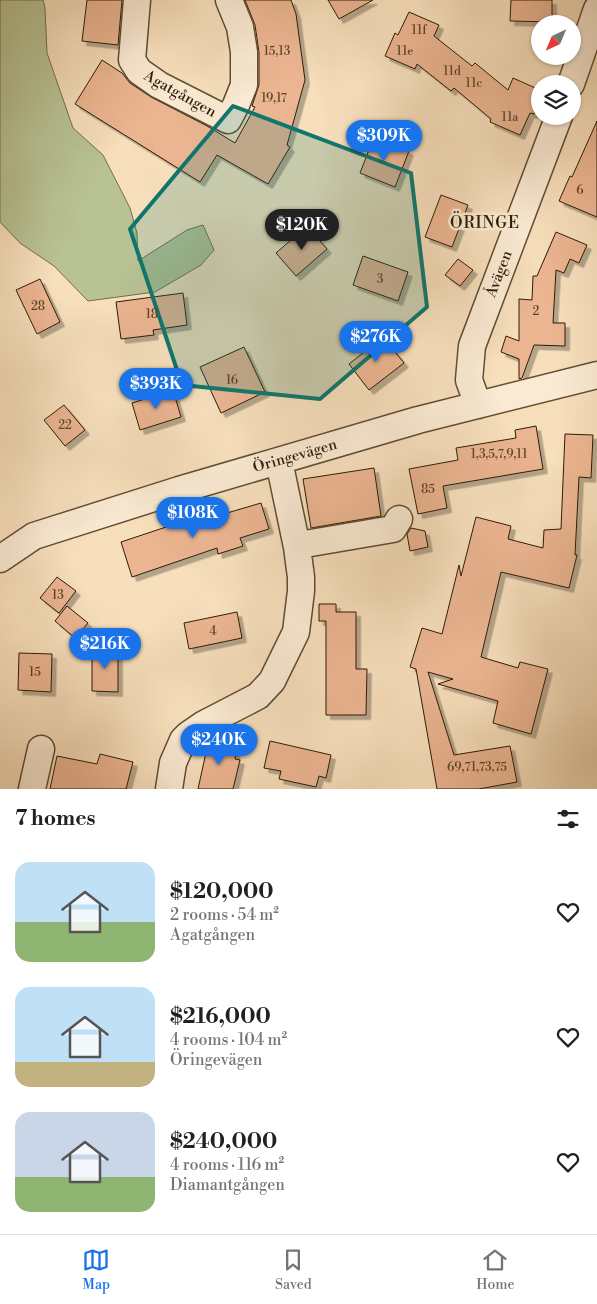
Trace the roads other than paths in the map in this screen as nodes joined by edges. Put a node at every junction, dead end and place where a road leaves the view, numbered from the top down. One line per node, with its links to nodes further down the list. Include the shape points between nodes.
1 (137, 0): 2 (street, Agatgången, via 132,60 139,71 159,85 228,120 244,85 240,28)
2 (229, 0)
3 (597, 9): 4 (street)
4 (574, 75)
5 (555, 125): 7 (street, Åvägen, via 472,346 468,380)
6 (597, 375): 7 (street, Öringevägen)
7 (478, 405): 8 (street, Öringevägen)
8 (279, 461): 10 (street); 11 (street, Öringevägen, via 34,536)
9 (399, 519): 10 (street, via 393,529)
10 (297, 547): 14 (street, via 301,591 296,632 272,682 258,696 188,734 173,763)
11 (0, 559)
12 (41, 748): 13 (street)
13 (32, 789)
14 (169, 789)

